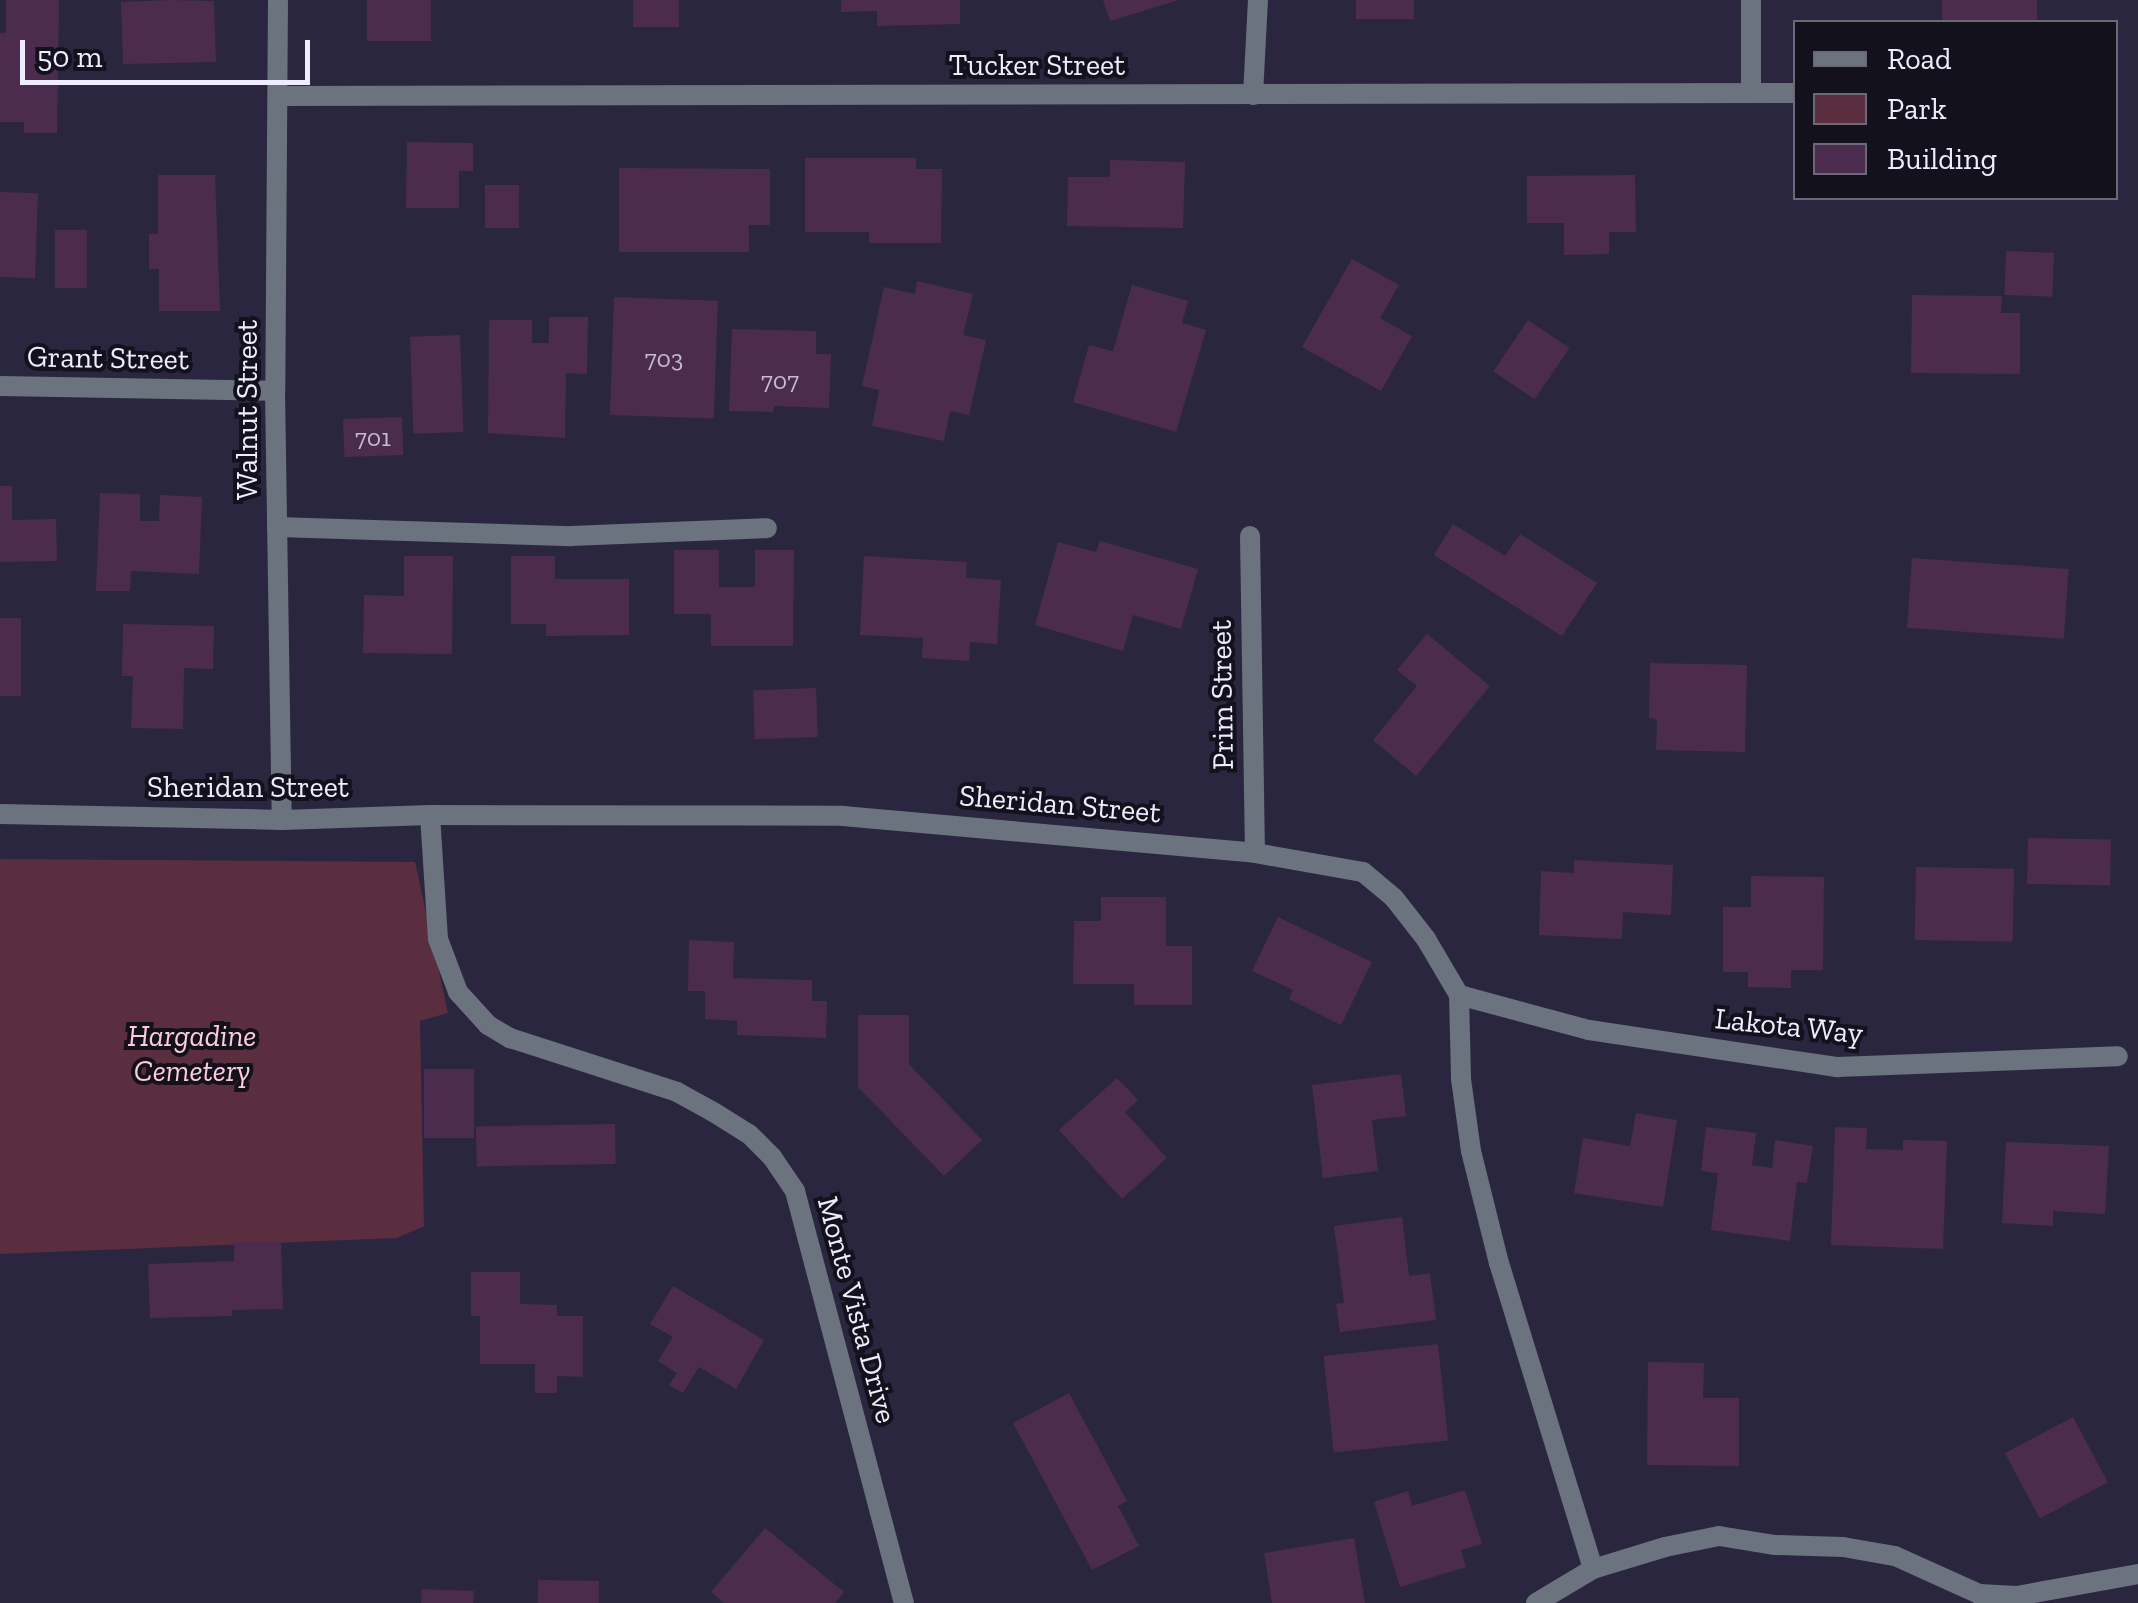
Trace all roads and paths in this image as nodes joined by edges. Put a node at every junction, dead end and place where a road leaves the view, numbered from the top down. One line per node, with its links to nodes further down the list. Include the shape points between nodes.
1 (278, 0): 7 (street, Walnut Street)
2 (1258, 0): 6 (street)
3 (1751, 0): 4 (street)
4 (1751, 93): 5 (street, Tucker Street); 6 (street, Tucker Street)
5 (1793, 93)
6 (1254, 95): 7 (street, Tucker Street)
7 (279, 96): 9 (street, Walnut Street)
8 (0, 386): 9 (street, Grant Street)
9 (275, 391): 10 (street, Walnut Street)
10 (277, 526): 11 (street, via 571,536); 15 (street, Walnut Street)
11 (767, 528)
12 (1250, 536): 16 (street, Prim Street)
13 (0, 814): 15 (street, Sheridan Street)
14 (430, 815): 15 (street, Sheridan Street); 16 (street, Sheridan Street, via 843,816); 21 (street, Monte Vista Drive, via 438,938 458,992 488,1025 677,1092 715,1112 750,1134 795,1191)
15 (282, 820)
16 (1255, 853): 17 (street, Sheridan Street, via 1362,872 1426,938)
17 (1459, 996): 18 (street, Lakota Way, via 1589,1030 1838,1066); 19 (street, Sheridan Street, via 1471,1151)
18 (2118, 1056)
19 (1593, 1569): 20 (street, via 1719,1536 1895,1556 1978,1594 2017,1596); 22 (street)
20 (2138, 1574)
21 (904, 1603)
22 (1536, 1603)

